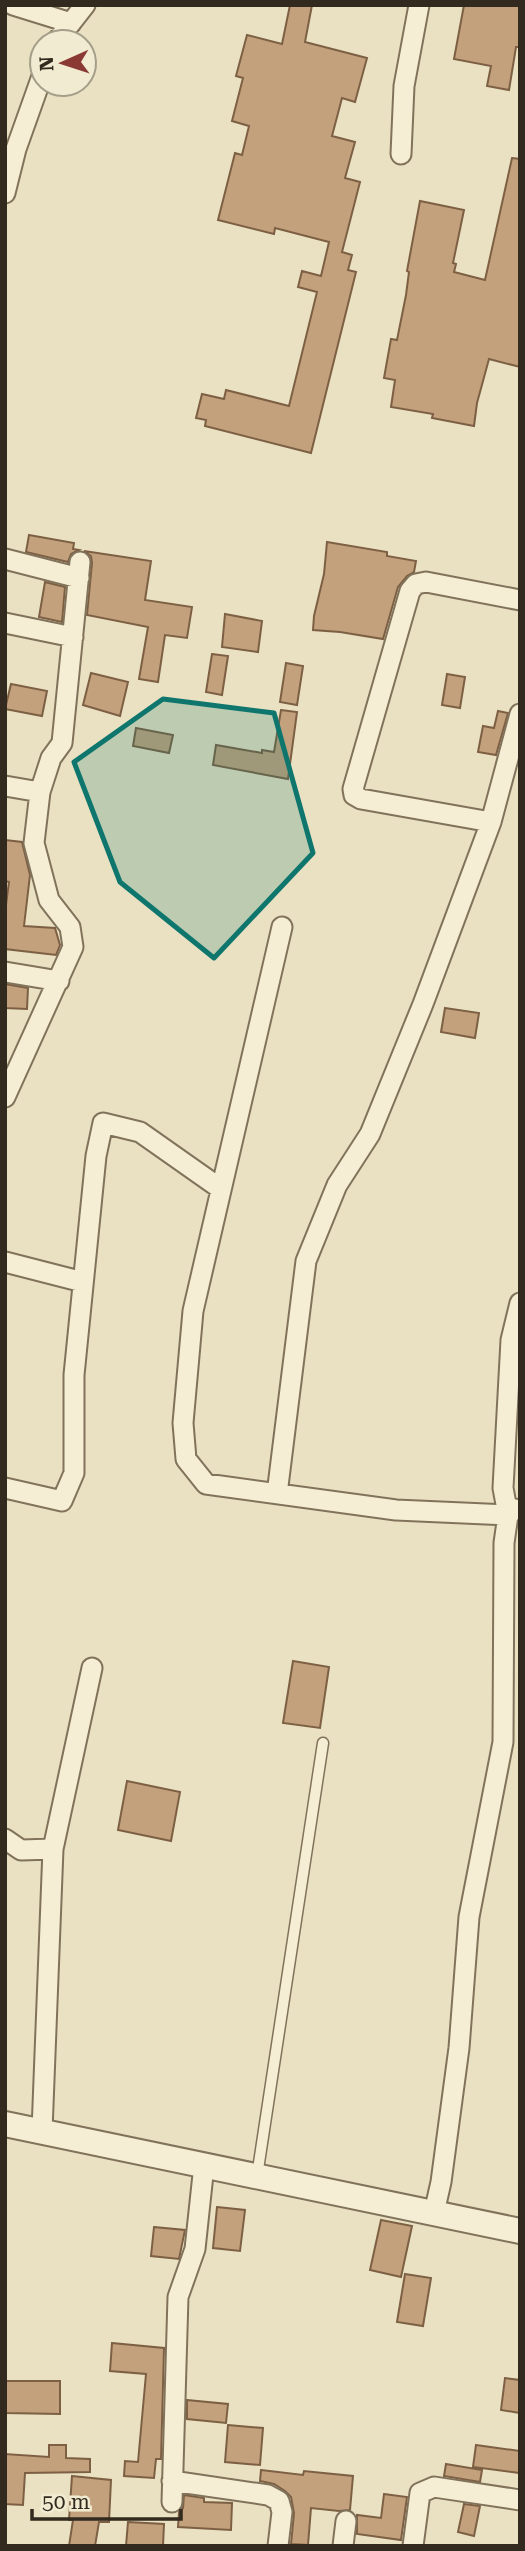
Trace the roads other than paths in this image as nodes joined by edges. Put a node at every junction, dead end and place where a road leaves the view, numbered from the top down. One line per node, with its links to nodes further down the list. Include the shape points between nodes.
1 (13, 5): 4 (street)
2 (86, 5): 4 (street)
3 (419, 5): 7 (street, via 404,86)
4 (71, 23): 5 (street)
5 (67, 28)
6 (34, 98): 8 (street)
7 (401, 154)
8 (5, 193)
9 (5, 559): 12 (street, via 79,570)
10 (520, 600): 16 (street, via 426,582 415,584 354,789 361,799)
11 (5, 623): 12 (street)
12 (73, 637): 15 (street, via 62,743 51,758)
13 (520, 714): 16 (street)
14 (5, 786): 15 (street)
15 (40, 792): 19 (street, via 34,842 49,900 70,927 73,947)
16 (491, 822): 27 (street, via 370,1134 337,1185 306,1261)
17 (282, 927): 22 (street)
18 (5, 972): 19 (street)
19 (59, 981): 20 (street)
20 (10, 1078): 21 (street)
21 (5, 1097)
22 (221, 1189): 24 (street, via 140,1132 103,1123); 27 (street, via 193,1311 183,1423 186,1459 206,1484)
23 (5, 1262): 24 (street)
24 (83, 1282): 26 (street, via 74,1375 74,1473 62,1501)
25 (520, 1303): 28 (street, via 511,1340 503,1488)
26 (5, 1488)
27 (277, 1494): 28 (street, via 396,1510)
28 (514, 1512): 37 (street, via 504,1543 503,1742 469,1917 459,2048)
29 (92, 1668): 32 (street)
30 (323, 1743): 36 (lane)
31 (5, 1839): 32 (street, via 21,1850)
32 (53, 1849): 34 (street)
33 (5, 2124): 34 (street)
34 (42, 2131): 35 (street)
35 (204, 2165): 36 (street); 39 (street, via 195,2249 178,2297)
36 (257, 2176): 37 (street)
37 (434, 2213): 38 (street)
38 (520, 2231)
39 (172, 2481): 41 (street); 43 (street, via 279,2501)
40 (520, 2500): 45 (street, via 425,2489 420,2493)
41 (172, 2502)
42 (346, 2521): 44 (street)
43 (278, 2546)
44 (343, 2546)
45 (413, 2546)

